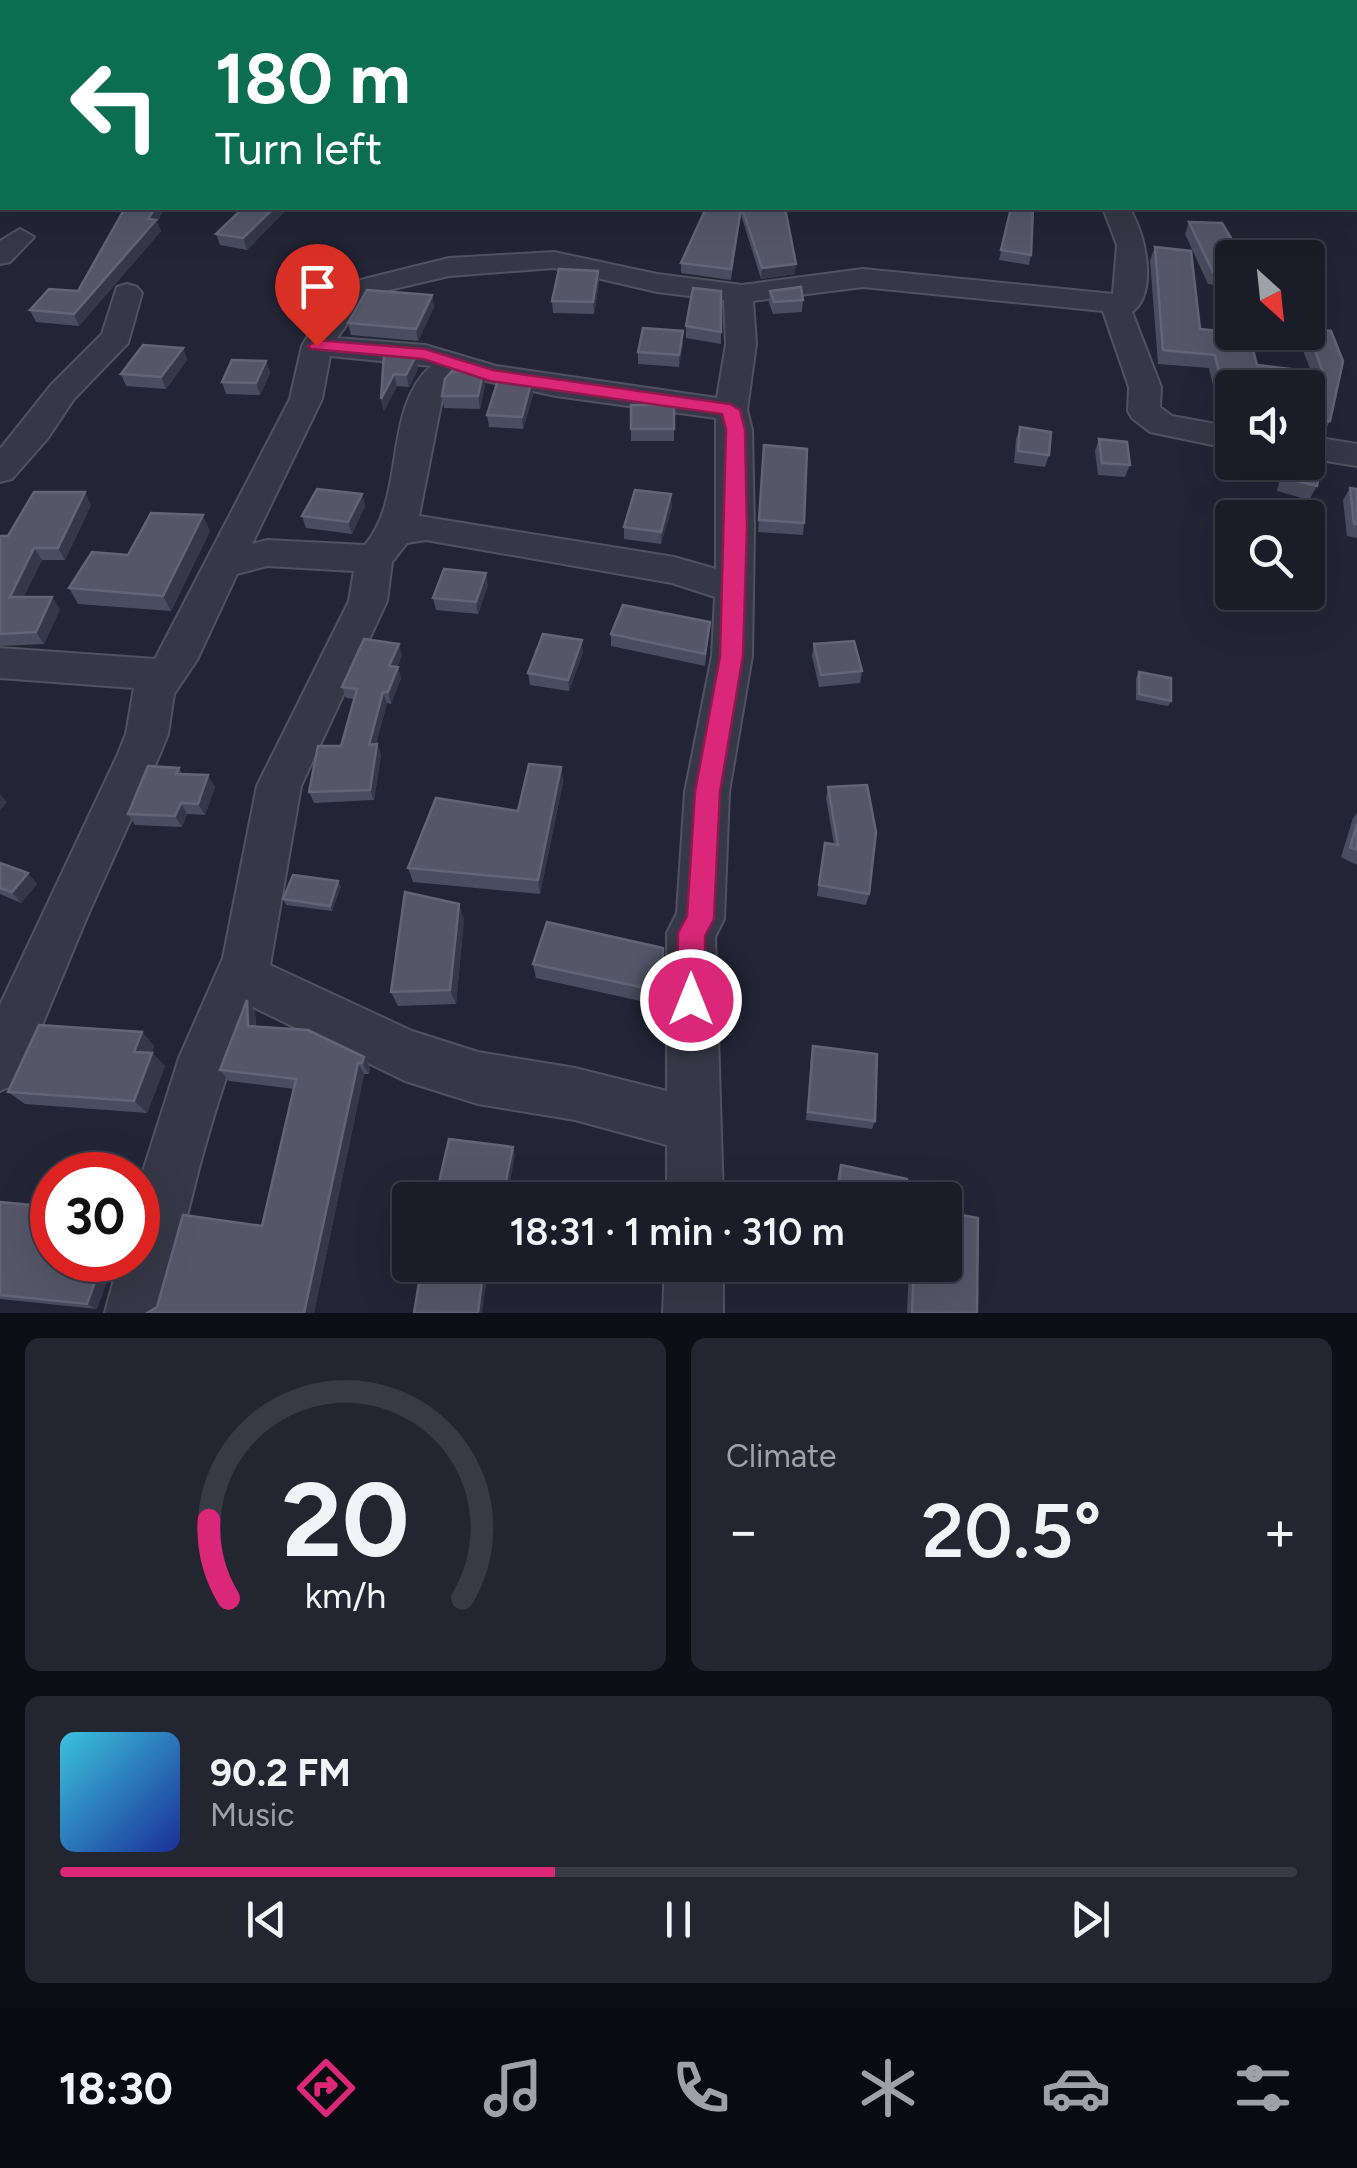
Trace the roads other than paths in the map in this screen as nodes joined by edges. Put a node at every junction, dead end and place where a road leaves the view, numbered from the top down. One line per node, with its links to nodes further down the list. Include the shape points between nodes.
1 (1118, 210): 4 (street, via 1128,232 1133,280)
2 (126, 292): 11 (street, via 118,337 62,392)
3 (747, 294): 4 (street, via 863,278); 5 (street, via 554,260 449,267 358,290); 7 (street, via 739,297 741,344)
4 (1126, 304): 8 (street, via 1117,312 1145,387 1144,411 1162,425)
5 (317, 346): 6 (street, via 425,354); 13 (street, via 306,399)
6 (464, 366): 7 (street); 12 (street, via 441,373 429,386 406,501)
7 (730, 410): 14 (street, via 736,430)
8 (1215, 435)
9 (1325, 450): 10 (street)
10 (1357, 455)
11 (0, 470)
12 (384, 546): 13 (street, via 267,553); 14 (street, via 426,527 674,570); 17 (street, via 368,601 279,786 259,909)
13 (223, 566): 16 (street)
14 (734, 588): 19 (street, via 732,656 707,792 700,919 691,933)
15 (0, 663): 16 (street)
16 (166, 676): 18 (street, via 154,690 140,754)
17 (240, 975): 19 (street, via 405,1055); 22 (street, via 172,1159)
18 (0, 1065)
19 (695, 1126): 20 (street)
20 (695, 1182)
21 (694, 1282): 23 (street)
22 (135, 1313)
23 (693, 1313)

